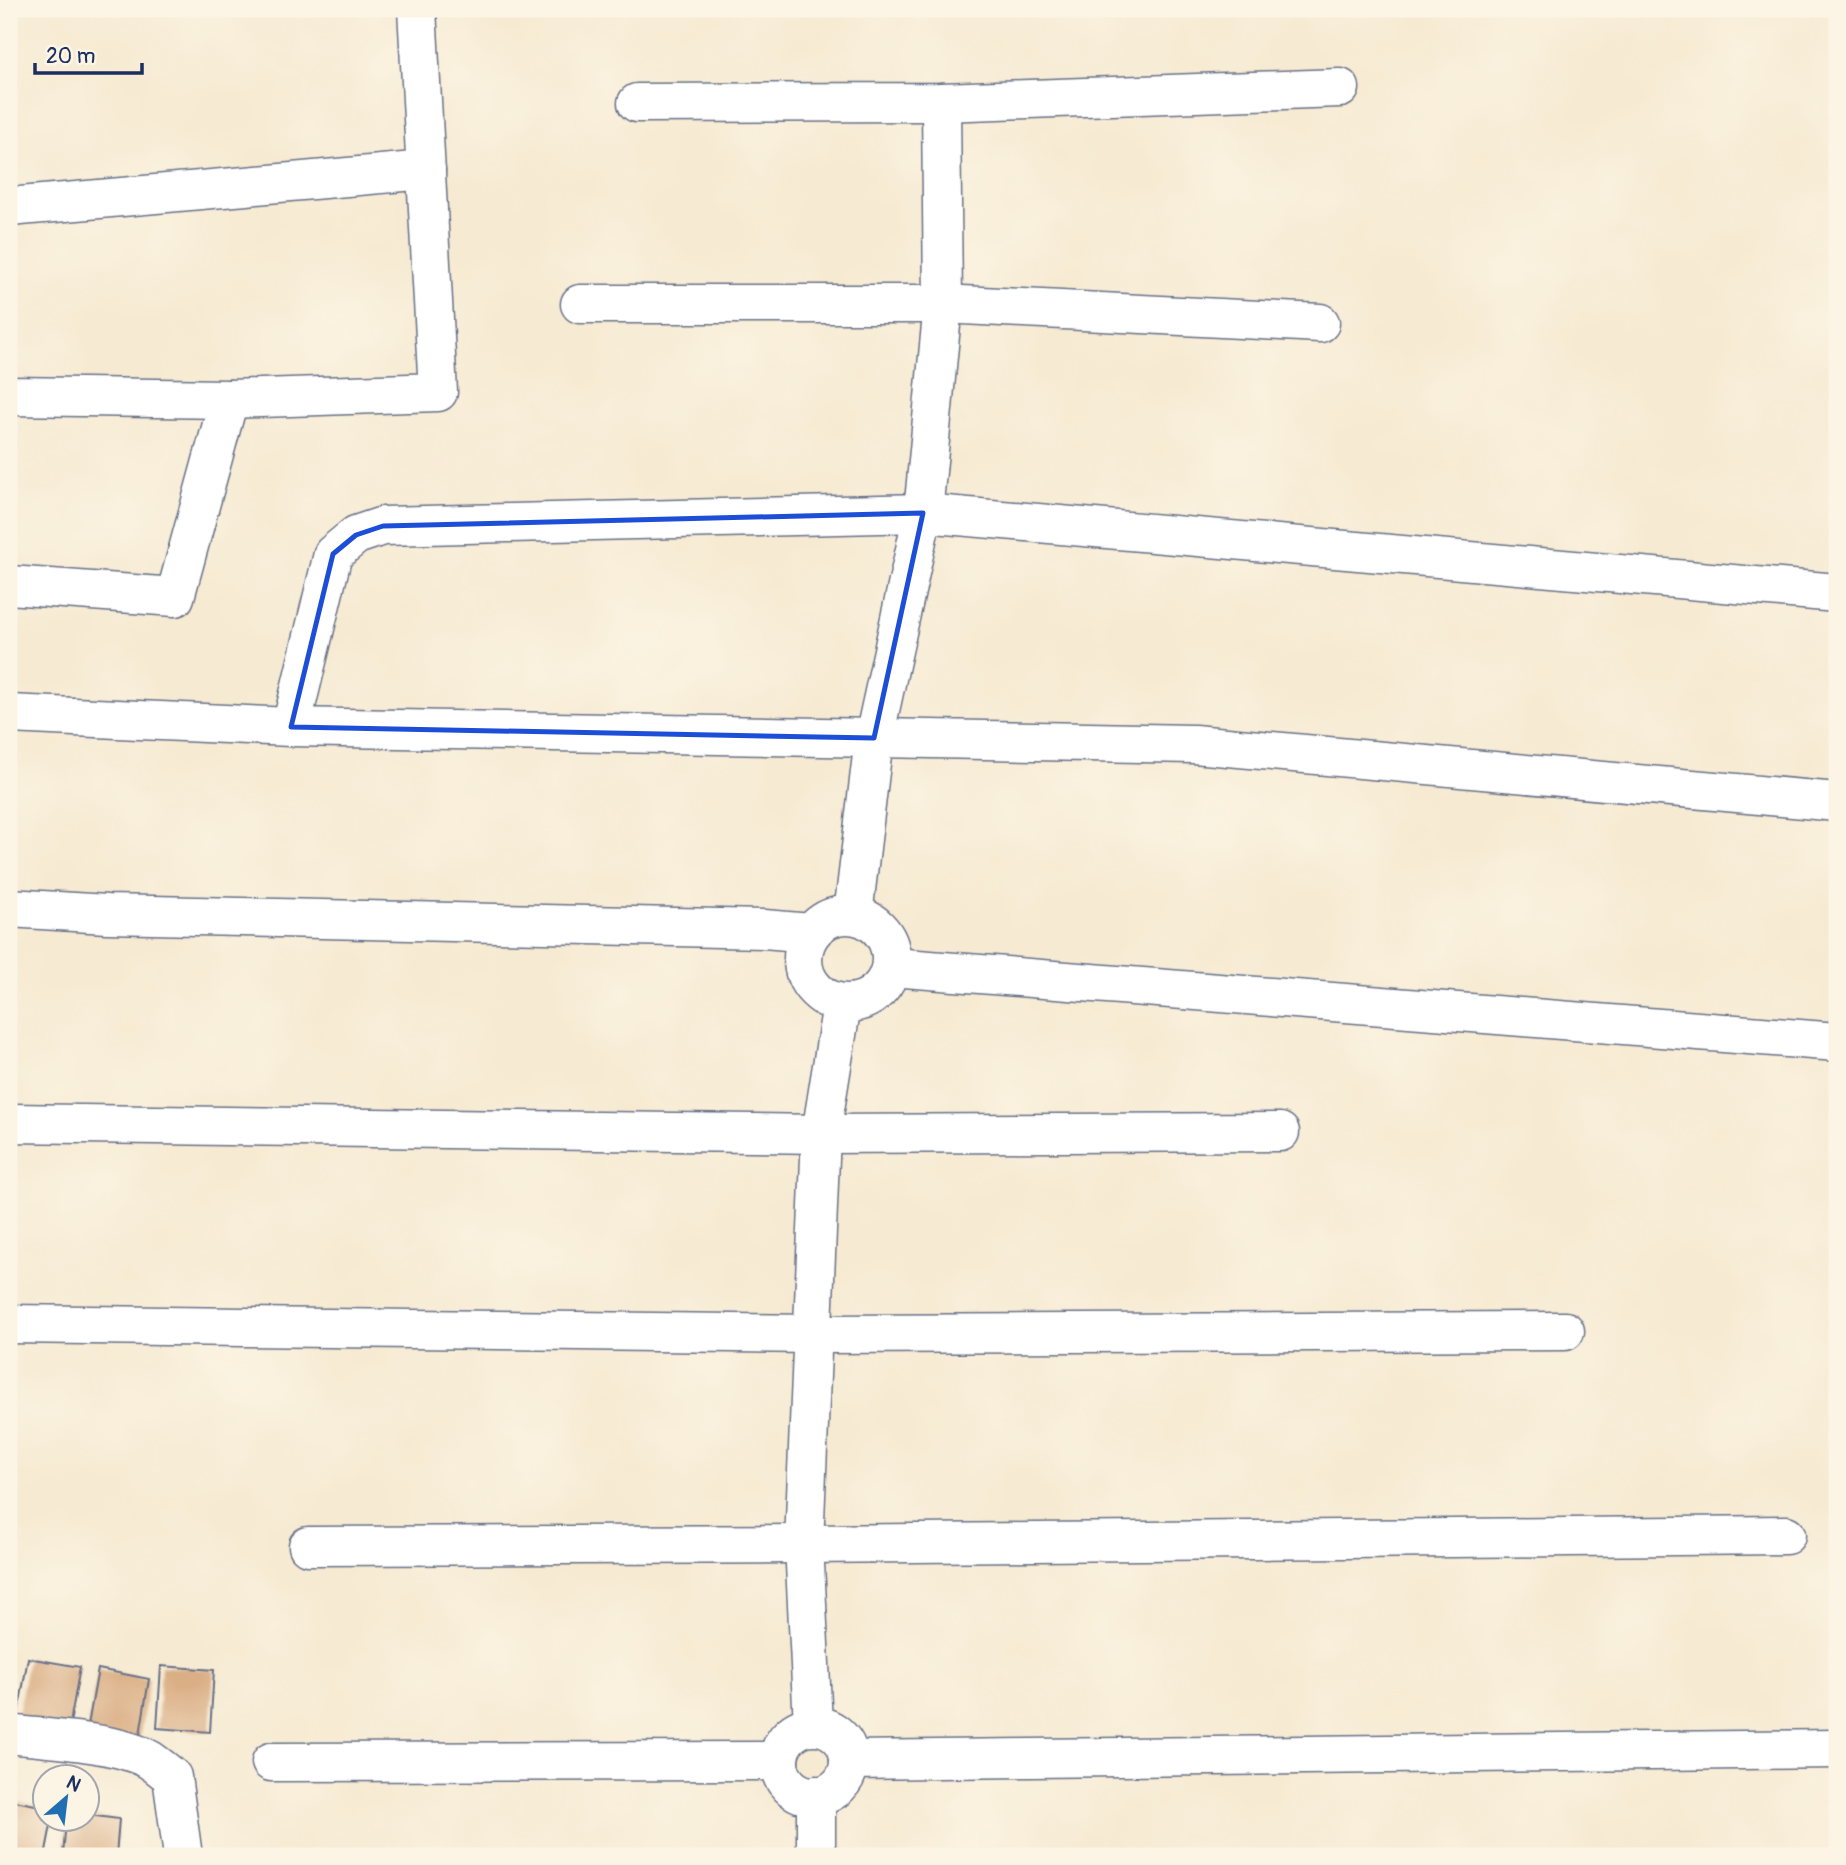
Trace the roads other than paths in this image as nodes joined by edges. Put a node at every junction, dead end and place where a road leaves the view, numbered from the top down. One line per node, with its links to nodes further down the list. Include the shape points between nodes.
1 (417, 9): 5 (street)
2 (1340, 88): 3 (street)
3 (941, 102): 4 (street); 8 (street)
4 (637, 103)
5 (426, 170): 6 (street); 11 (street, via 438,392)
6 (9, 207)
7 (580, 304): 8 (street)
8 (943, 304): 9 (street); 12 (street)
9 (1320, 323)
10 (9, 396): 11 (street)
11 (229, 399): 13 (street, via 175,597)
12 (923, 513): 14 (street); 16 (street, via 383,526 356,535 333,554); 17 (street)
13 (9, 584)
14 (1837, 593)
15 (9, 714): 16 (street)
16 (291, 727): 17 (street)
17 (874, 738): 18 (street, via 1194,744); 20 (street)
18 (1837, 802)
19 (9, 908): 21 (street)
20 (853, 915): 21 (street, via 823,922); 22 (street, via 870,921 883,933 891,949)
21 (811, 933): 23 (street, via 803,968 824,998)
22 (891, 967): 23 (street, via 883,987 864,1001); 24 (street)
23 (842, 1004): 27 (street)
24 (1837, 1042)
25 (9, 1123): 27 (street)
26 (1280, 1132): 27 (street)
27 (821, 1134): 30 (street)
28 (9, 1324): 30 (street)
29 (1565, 1331): 30 (street)
30 (813, 1334): 32 (street)
31 (1786, 1535): 32 (street)
32 (804, 1544): 33 (street); 34 (street)
33 (308, 1546)
34 (813, 1726): 37 (street, via 838,1735); 38 (street, via 800,1728 789,1737)
35 (9, 1734): 41 (street, via 103,1746 149,1760 172,1777)
36 (1837, 1749): 37 (street)
37 (849, 1760): 40 (street, via 840,1784)
38 (779, 1761): 39 (street); 40 (street, via 790,1786)
39 (271, 1762)
40 (816, 1796): 42 (street)
41 (183, 1856)
42 (816, 1856)

